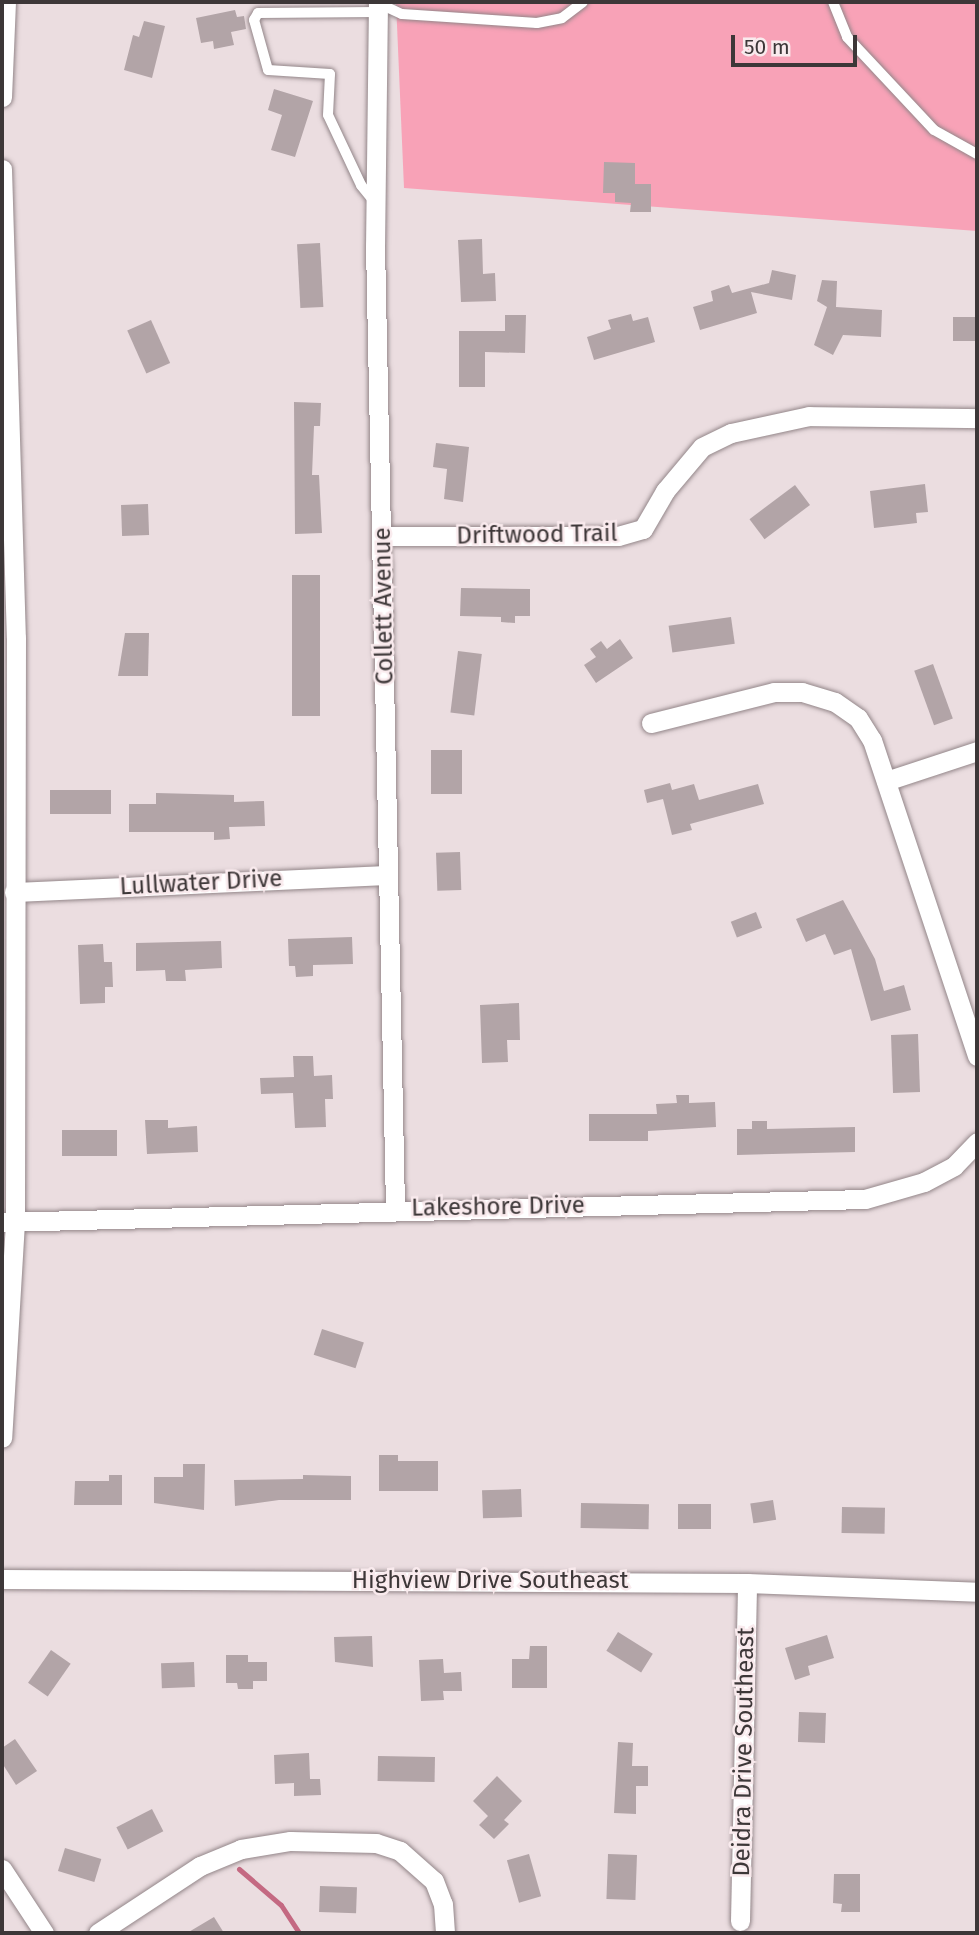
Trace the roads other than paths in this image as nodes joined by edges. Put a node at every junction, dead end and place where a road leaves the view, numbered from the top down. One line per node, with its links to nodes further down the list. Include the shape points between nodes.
1 (6, 2): 5 (street)
2 (583, 2): 4 (lane, via 562,18 537,23 402,14)
3 (833, 2): 6 (lane, via 847,37 934,130)
4 (378, 6): 8 (street, Collett Avenue); 8 (lane, via 258,13 254,20 268,70 330,74 328,115 361,186)
5 (2, 97)
6 (977, 154)
7 (2, 169): 15 (street, via 16,638)
8 (376, 203): 10 (street, Collett Avenue)
9 (977, 418): 10 (street, Driftwood Trail, via 808,416 731,433 702,447 664,491 643,529 618,536)
10 (384, 536): 14 (street, Collett Avenue)
11 (651, 723): 13 (street, via 724,701 802,692 835,702 858,718 872,740)
12 (977, 751): 13 (street)
13 (886, 781): 16 (street)
14 (388, 875): 15 (street, Lullwater Drive); 18 (street, Collett Avenue)
15 (14, 892): 19 (street)
16 (977, 1056)
17 (977, 1142): 18 (street, Lakeshore Drive, via 954,1166 924,1182 865,1199)
18 (395, 1210): 19 (street, Lakeshore Drive)
19 (8, 1222): 20 (street)
20 (2, 1438)
21 (2, 1579): 22 (street, Highview Drive Southeast)
22 (747, 1583): 23 (street, Highview Drive Southeast); 25 (street, Deidra Drive Southeast)
23 (977, 1592)
24 (2, 1869): 26 (street)
25 (740, 1922)
26 (44, 1933)
27 (98, 1933): 28 (street, via 200,1866 241,1849 290,1841 376,1843 400,1851 434,1881 443,1904)
28 (445, 1933)

